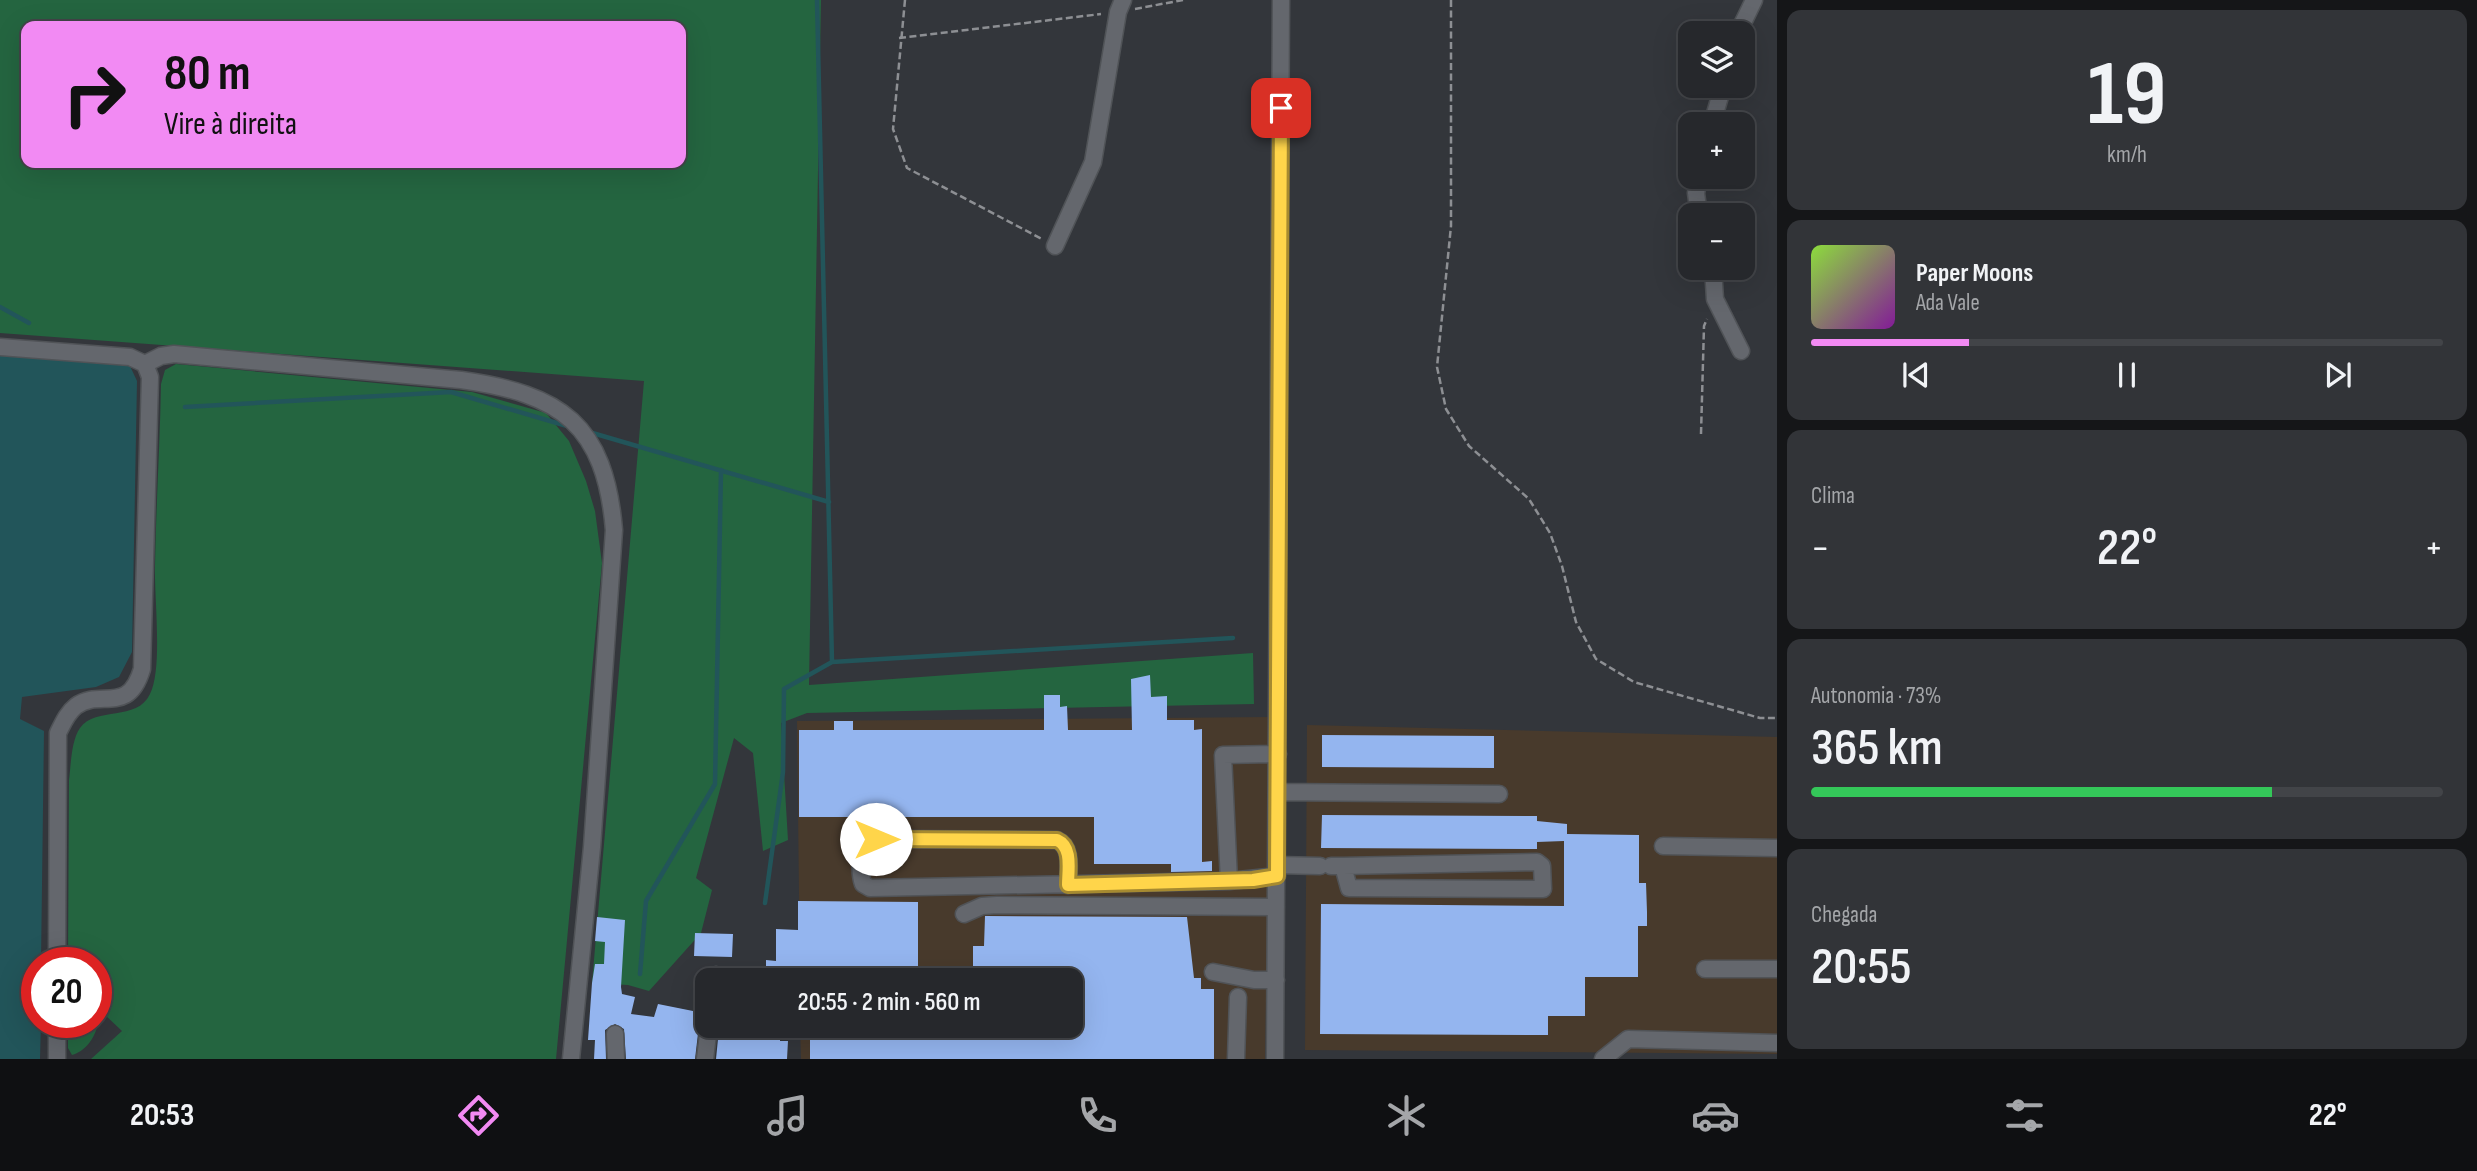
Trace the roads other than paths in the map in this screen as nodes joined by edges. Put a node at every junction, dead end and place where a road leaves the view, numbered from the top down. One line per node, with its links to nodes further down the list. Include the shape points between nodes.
1 (1281, 0): 10 (street)
2 (1754, 0): 4 (street)
3 (1120, 6): 5 (street, via 1093,162)
4 (1744, 21)
5 (1055, 246)
6 (1714, 280): 8 (street, via 1715,299)
7 (0, 347): 9 (street, via 130,357)
8 (1741, 351)
9 (145, 364): 21 (street, via 150,377 142,669 136,687 122,696 78,704 58,733); 32 (street, via 174,355 505,386 543,400 570,417 595,448 606,475 614,530 592,848)
10 (1278, 754): 11 (street); 17 (street, via 1223,755)
11 (1277, 792): 12 (street); 16 (street)
12 (1499, 794)
13 (1663, 846): 14 (street)
14 (1777, 848)
15 (1331, 866): 15 (street, via 1537,862 1542,866 1543,889 1349,888); 16 (street)
16 (1277, 870): 17 (street); 19 (street)
17 (1229, 881): 18 (street)
18 (1068, 885): 18 (street, via 870,888 861,878 863,846 876,839 1057,840 1067,850)
19 (1276, 906): 20 (street, via 997,905); 25 (street)
20 (964, 914)
21 (57, 947)
22 (1705, 969): 23 (street)
23 (1777, 969)
24 (1213, 972): 25 (street)
25 (1276, 980): 36 (street)
26 (1238, 997): 35 (street)
27 (615, 1034): 33 (street)
28 (57, 1038): 31 (street)
29 (708, 1038): 34 (street)
30 (1777, 1042): 37 (street, via 1628,1039)
31 (57, 1059)
32 (571, 1059)
33 (615, 1059)
34 (705, 1059)
35 (1236, 1059)
36 (1275, 1059)
37 (1604, 1059)

